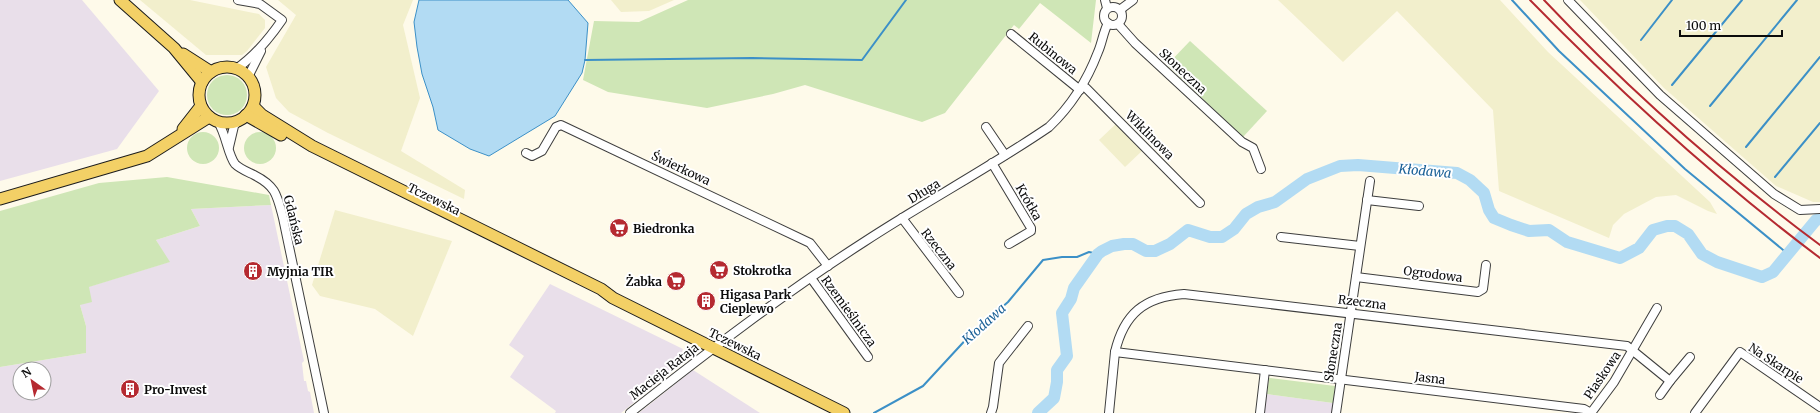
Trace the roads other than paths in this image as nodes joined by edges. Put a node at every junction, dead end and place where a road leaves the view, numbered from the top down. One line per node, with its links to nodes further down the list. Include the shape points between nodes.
1 (120, 0): 12 (main road)
2 (238, 0): 11 (street, via 260,4 282,20)
3 (1105, 0): 6 (street, Długa)
4 (1133, 0): 7 (street)
5 (1568, 0): 33 (street, via 1660,94 1774,194 1800,210)
6 (1108, 8): 7 (street, via 1114,6); 8 (street, Długa, via 1104,18)
7 (1121, 10): 9 (street, via 1123,17)
8 (1108, 23): 9 (street); 17 (street, Długa, via 1096,58)
9 (1118, 24): 27 (street, Słoneczna, via 1242,142 1254,148)
10 (1011, 34): 17 (street, Rubinowa)
11 (265, 44): 13 (street); 15 (street)
12 (174, 48): 14 (main road); 16 (main road)
13 (236, 69): 14 (main road, via 223,68); 15 (main road)
14 (211, 72): 16 (main road)
15 (248, 77): 19 (main road, via 255,91)
16 (202, 82): 18 (main road, via 199,98)
17 (1081, 88): 25 (street, Długa, via 1049,127); 31 (street, Wiklinowa, via 1086,88)
18 (201, 106): 20 (main road); 22 (main road)
19 (246, 114): 20 (main road, via 227,123); 23 (street, via 234,126); 46 (main road, Tczewska, via 330,163 597,294 613,298)
20 (214, 119): 22 (main road); 23 (street, Gdańska, via 222,128)
21 (986, 127): 25 (street)
22 (174, 139): 29 (main road, via 140,159)
23 (229, 147): 56 (street, Gdańska, via 236,164 266,181 277,195)
24 (526, 153): 39 (street, Świerkowa, via 532,156 542,151 556,127 561,125 810,243)
25 (1005, 155): 26 (street, Długa)
26 (992, 163): 34 (street, Długa); 36 (street, Krótka, via 1031,228 1031,231)
27 (1261, 169)
28 (1370, 181): 30 (street, Słoneczna)
29 (0, 199)
30 (1367, 200): 32 (street); 37 (street, Słoneczna)
31 (1200, 203)
32 (1419, 206)
33 (1820, 209)
34 (902, 218): 39 (street, Długa); 42 (street, Rzeczna)
35 (1281, 237): 37 (street)
36 (1009, 244)
37 (1360, 246): 40 (street, Słoneczna)
38 (1486, 265): 40 (street, Ogrodowa, via 1483,289 1478,292)
39 (828, 266): 41 (street, Długa)
40 (1356, 277): 44 (street, Słoneczna)
41 (811, 278): 46 (street, Długa); 50 (street, Rzemieślnicza)
42 (959, 293)
43 (1658, 308): 47 (street, Piaskowa)
44 (1351, 313): 47 (street, Rzeczna, via 1626,346); 48 (street, Rzeczna, via 1192,294 1173,295 1156,299 1130,317 1120,334); 52 (street, Słoneczna)
45 (1028, 326): 59 (street, via 999,363)
46 (714, 347): 57 (street, Macieja Rataja); 58 (main road, Tczewska)
47 (1633, 351): 53 (street, Piaskowa); 63 (street, Piaskowa)
48 (1115, 352): 51 (street, Jasna); 60 (street)
49 (1690, 357): 53 (street)
50 (868, 358)
51 (1265, 370): 52 (street, Jasna); 61 (street)
52 (1340, 379): 62 (street, Słoneczna); 63 (street, Jasna, via 1584,409)
53 (1670, 381): 54 (street)
54 (1660, 395)
55 (1820, 407): 64 (street, Na Skarpie, via 1740,352)
56 (324, 413)
57 (630, 413)
58 (844, 413)
59 (991, 413)
60 (1109, 413)
61 (1260, 413)
62 (1336, 413)
63 (1591, 413)
64 (1696, 413)

